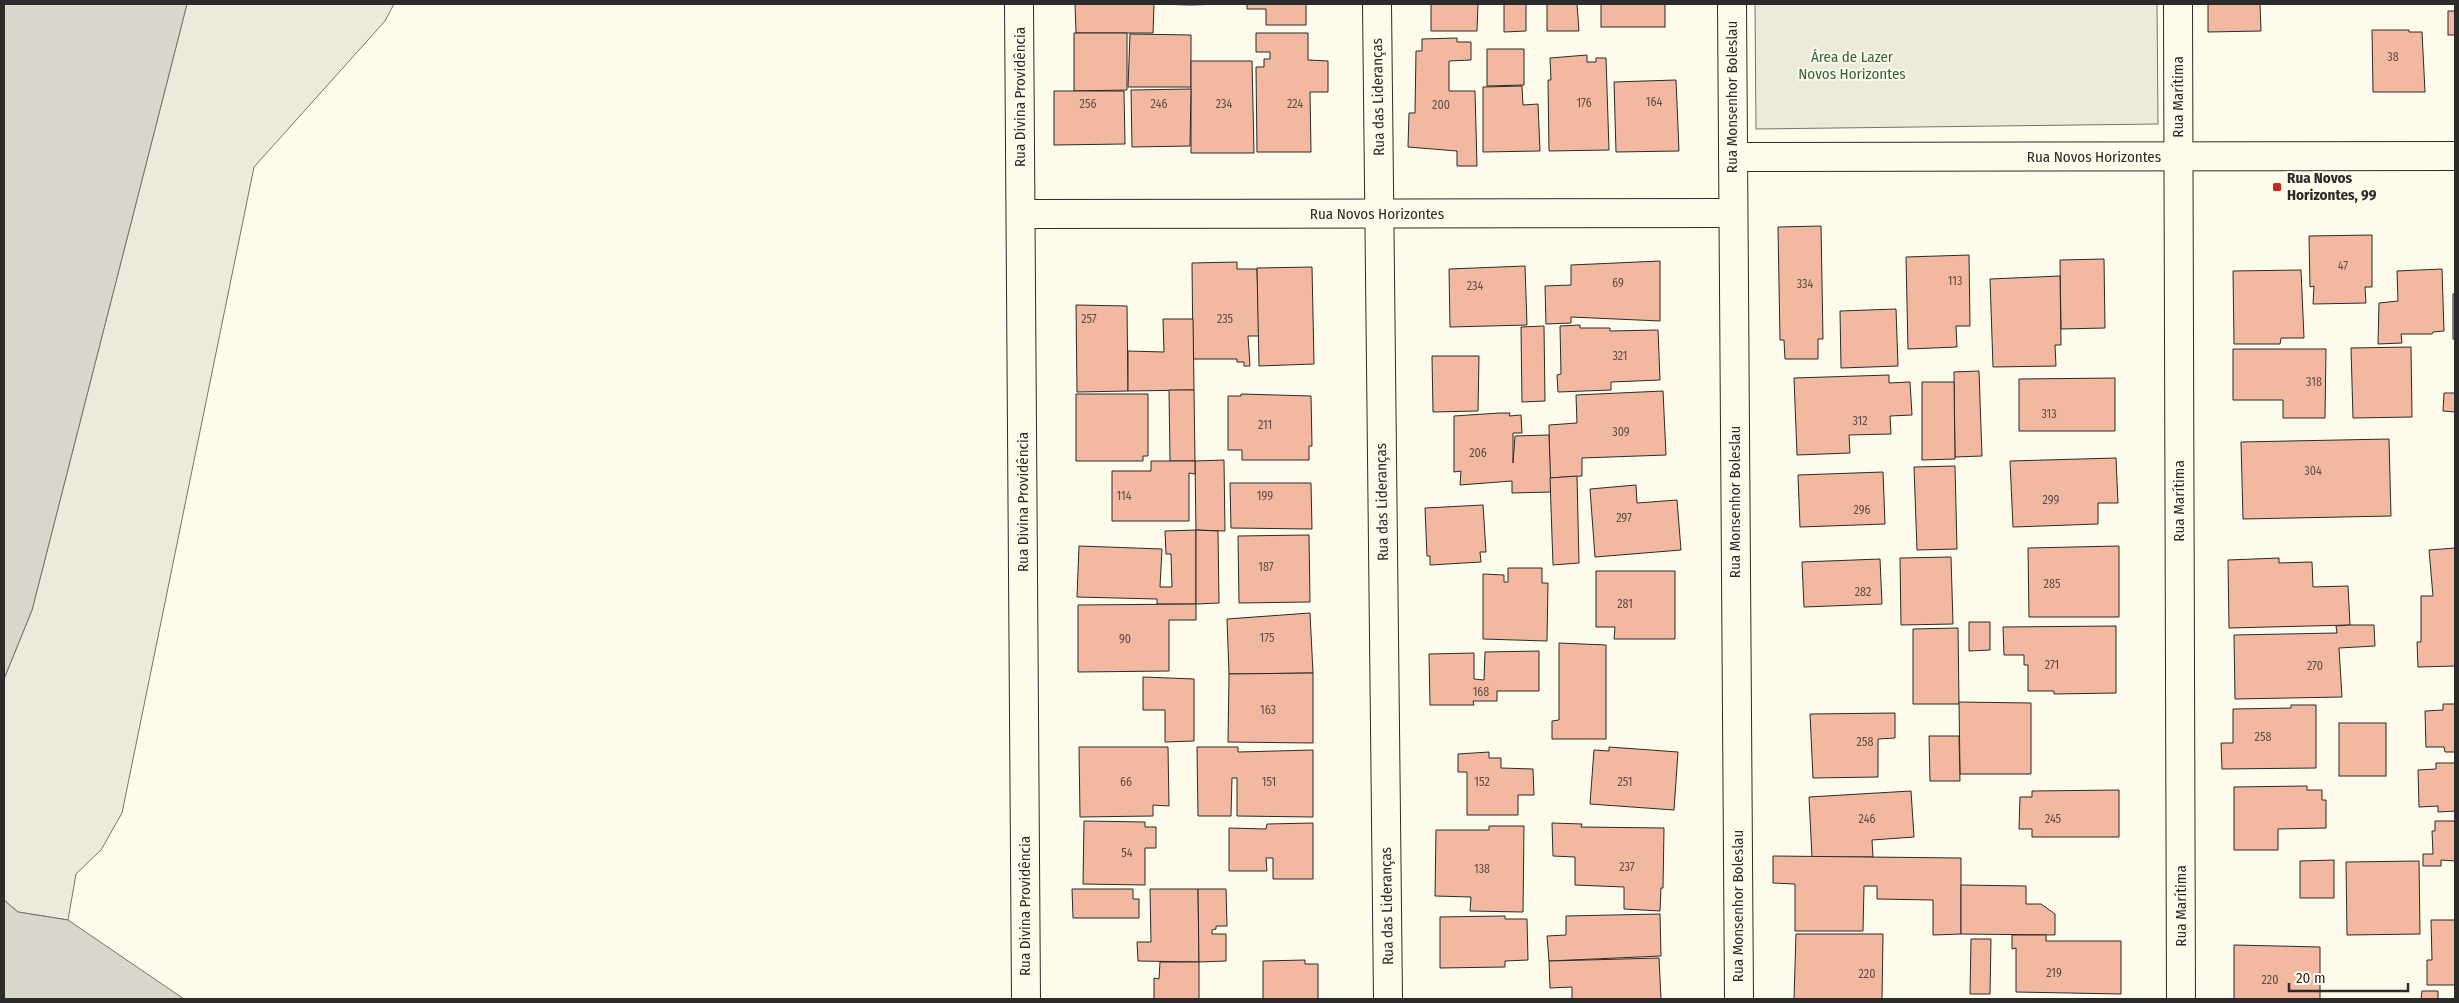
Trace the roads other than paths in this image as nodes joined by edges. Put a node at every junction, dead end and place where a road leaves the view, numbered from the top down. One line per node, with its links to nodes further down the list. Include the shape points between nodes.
1 (1019, 4): 9 (street, Rua Divina Providência)
2 (1377, 4): 10 (street, Rua das Lideranças)
3 (1732, 4): 7 (street, Rua Monsenhor Boleslau)
4 (2178, 4): 5 (street, Rua Marítima)
5 (2178, 156): 6 (street, Rua Novos Horizontes); 7 (street, Rua Novos Horizontes); 14 (street, Rua Marítima)
6 (2455, 156)
7 (1733, 157): 8 (street, Rua Monsenhor Boleslau)
8 (1733, 213): 10 (street, Rua Novos Horizontes); 13 (street, Rua Monsenhor Boleslau)
9 (1021, 214): 10 (street, Rua Novos Horizontes); 11 (street, Rua Divina Providência)
10 (1379, 214): 12 (street, Rua das Lideranças)
11 (1026, 999)
12 (1388, 999)
13 (1739, 999)
14 (2181, 999)

